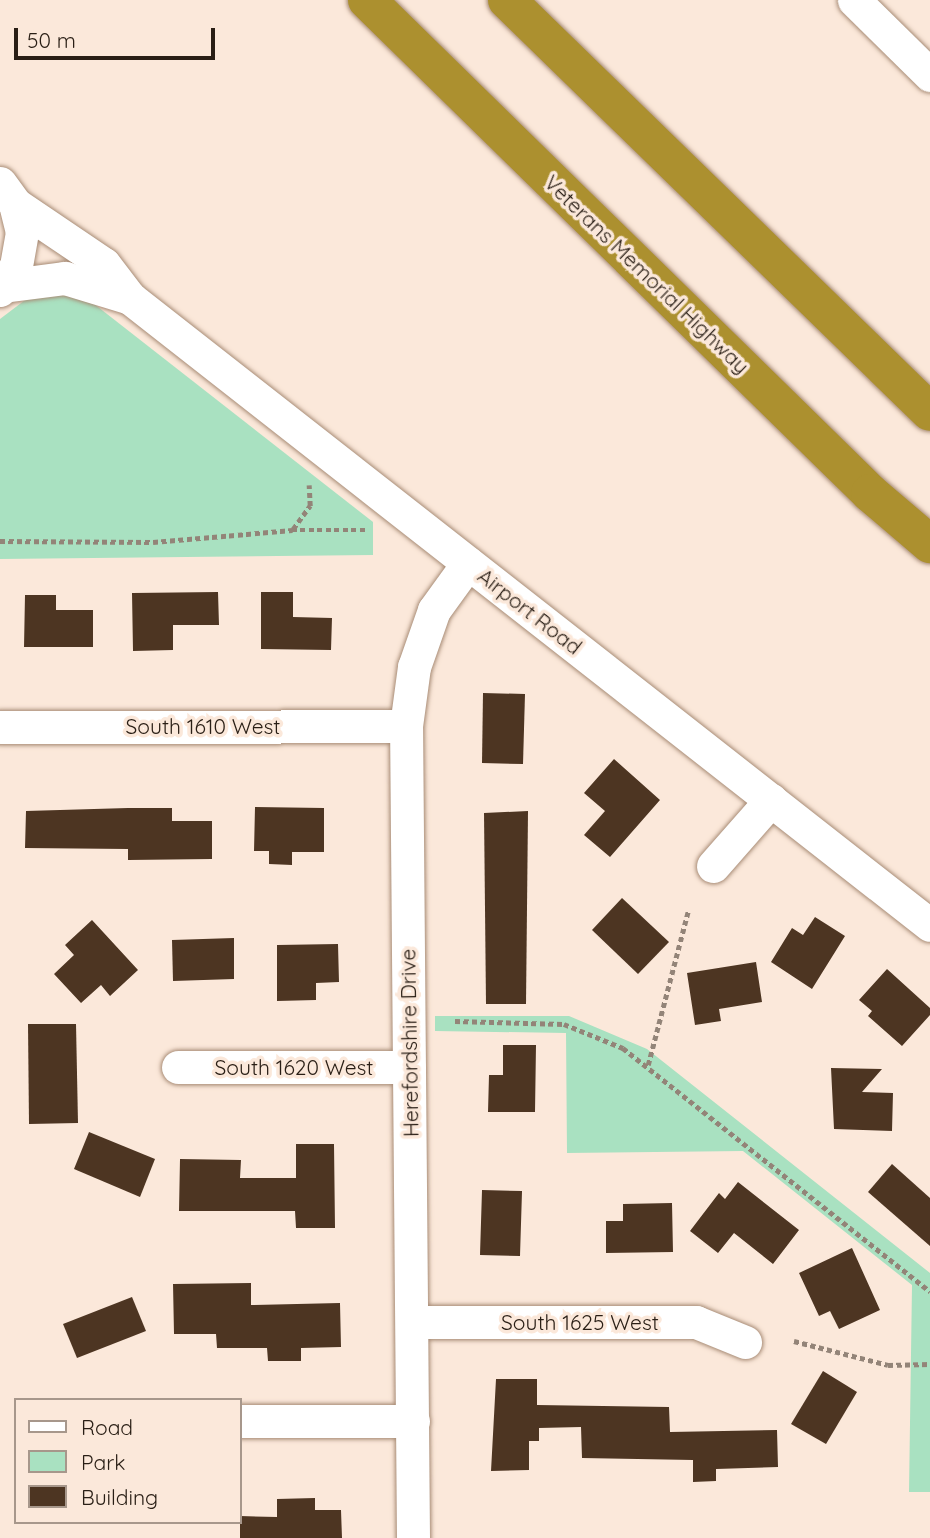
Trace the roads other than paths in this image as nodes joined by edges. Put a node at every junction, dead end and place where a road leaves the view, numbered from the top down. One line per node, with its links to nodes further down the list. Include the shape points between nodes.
1 (368, 0): 9 (highway, Veterans Memorial Highway, via 870,493)
2 (507, 0): 8 (highway)
3 (854, 0): 4 (street)
4 (930, 75)
5 (7, 193): 6 (street, via 22,241); 7 (street, Airport Road, via 104,264)
6 (1, 288): 7 (street, Airport Road, via 65,278)
7 (130, 298): 10 (street, Airport Road)
8 (930, 412)
9 (930, 544)
10 (468, 563): 11 (street, Herefordshire Drive, via 434,610 414,667); 13 (street, Airport Road)
11 (406, 726): 12 (street, South 1610 West); 17 (street, Herefordshire Drive)
12 (0, 727)
13 (771, 800): 14 (street); 15 (street, Airport Road)
14 (713, 866)
15 (930, 925)
16 (178, 1067): 17 (street, South 1620 West)
17 (410, 1067): 18 (street, Herefordshire Drive)
18 (412, 1322): 19 (street, South 1625 West, via 696,1322); 21 (street, Herefordshire Drive)
19 (745, 1342)
20 (242, 1421): 21 (street)
21 (413, 1421): 22 (street, Herefordshire Drive)
22 (414, 1538)

